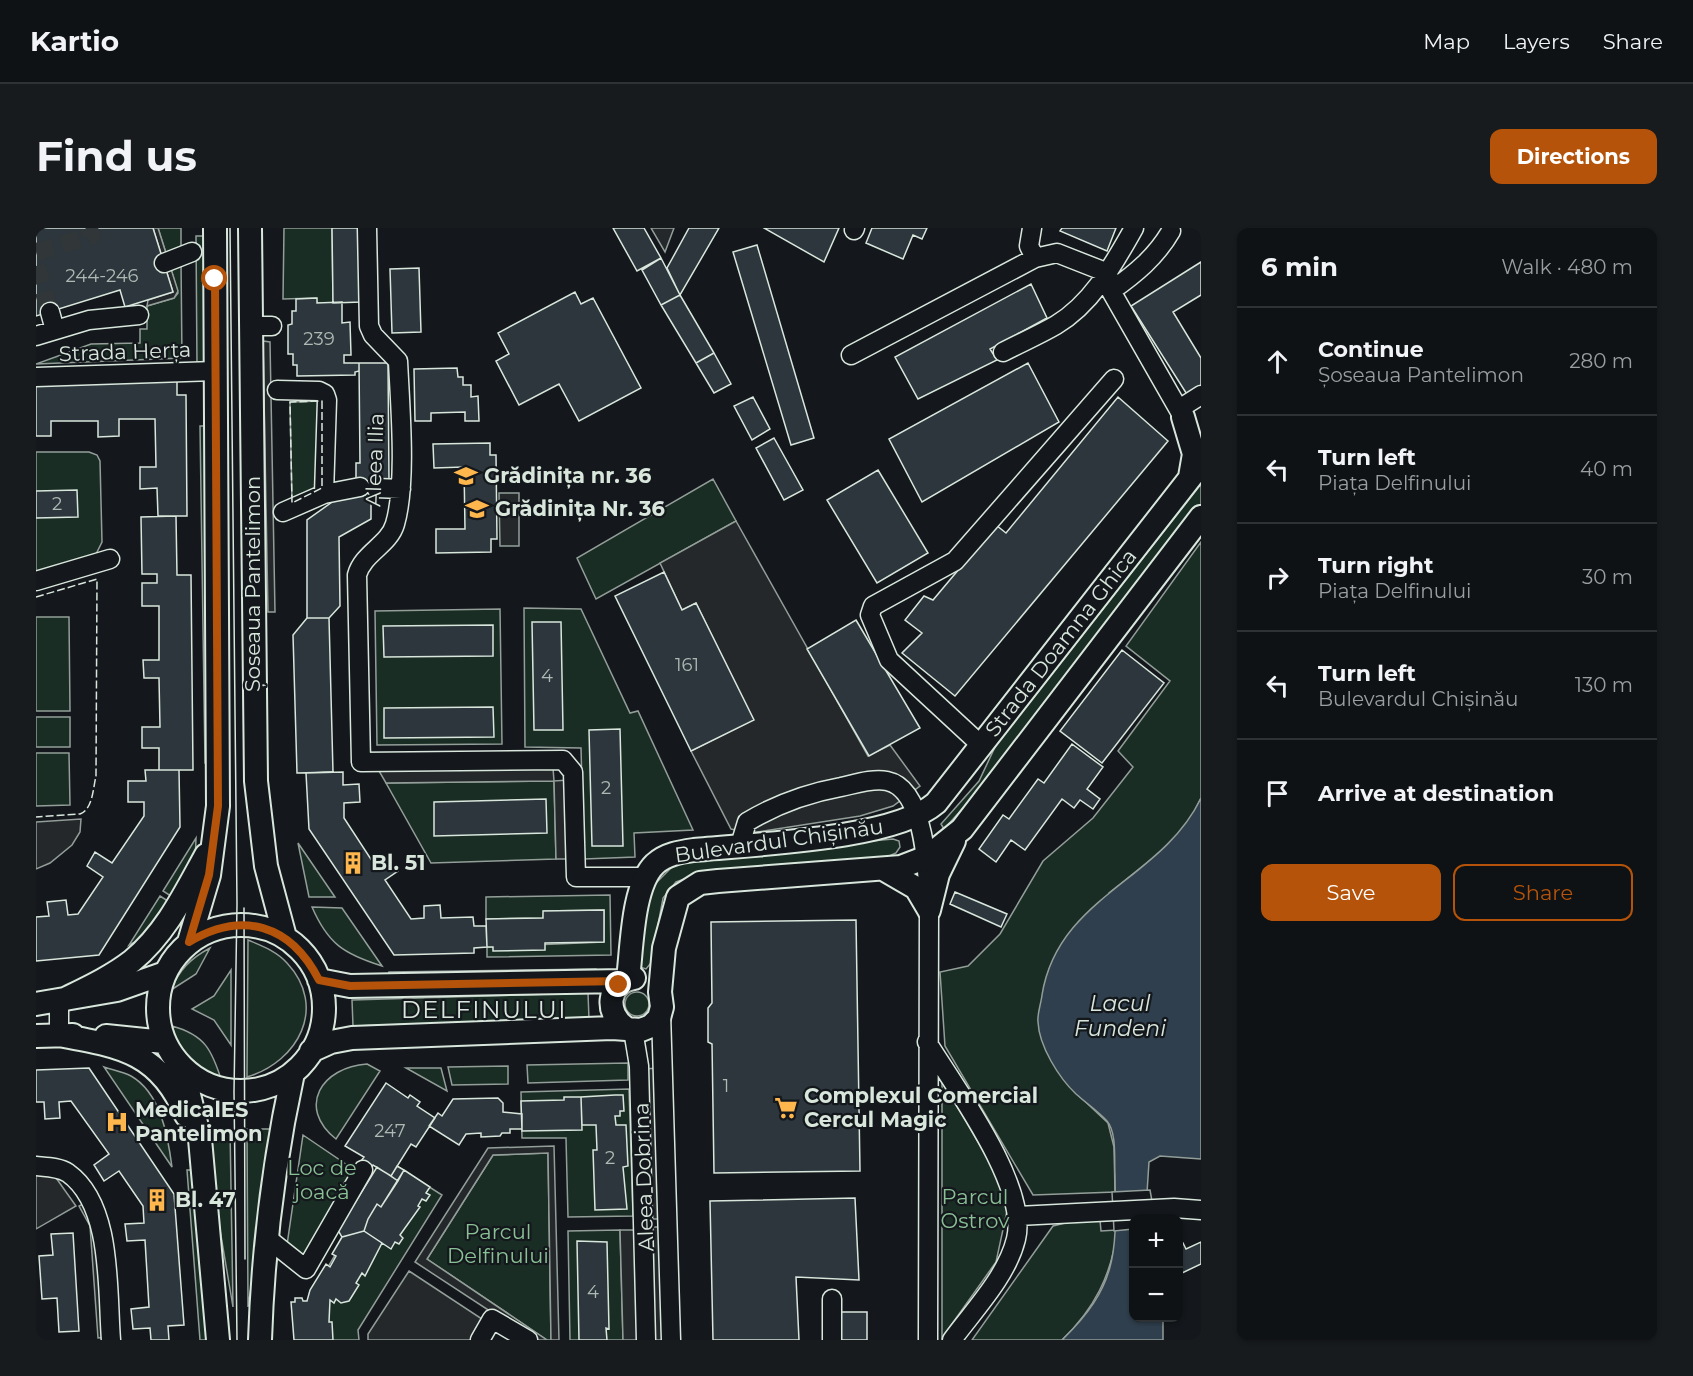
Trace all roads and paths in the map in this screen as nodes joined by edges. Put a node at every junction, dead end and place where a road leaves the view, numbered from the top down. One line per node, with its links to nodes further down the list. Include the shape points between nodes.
1 (250, 228): 39 (main road, Șoseaua Pantelimon, via 262,326 256,781 266,866)
2 (367, 228): 24 (street, Aleea Ilia, via 369,326 398,361)
3 (1032, 228): 8 (street, via 1029,246)
4 (1134, 228): 10 (street)
5 (214, 229): 17 (main road, Șoseaua Pantelimon)
6 (1171, 231): 10 (street, via 1142,268)
7 (192, 252): 9 (street)
8 (1035, 258): 10 (street, via 1057,254); 16 (street)
9 (164, 263)
10 (1110, 282): 15 (street, via 1058,324); 22 (street)
11 (50, 312): 13 (street)
12 (139, 315): 13 (street, via 89,320)
13 (55, 330): 14 (street)
14 (36, 336)
15 (1003, 352)
16 (851, 355)
17 (215, 371): 18 (street, Strada Herța); 33 (main road, Șoseaua Pantelimon, via 219,776)
18 (36, 377)
19 (1114, 379): 30 (street, via 955,561 873,606 870,615 890,660)
20 (278, 390): 25 (street, via 325,394)
21 (1201, 395): 22 (street)
22 (1188, 417): 23 (main road)
23 (1196, 471): 30 (main road, Strada Doamna Ghica)
24 (400, 489): 25 (street, via 368,488); 37 (street, Aleea Ilia, via 395,525 367,556 357,575 361,762 562,760 573,772 576,877)
25 (324, 494): 26 (street)
26 (283, 512)
27 (1201, 517): 32 (main road, Strada Doamna Ghica)
28 (110, 559): 29 (street)
29 (36, 581)
30 (981, 746): 31 (main road, Strada Doamna Ghica, via 947,791)
31 (917, 817): 34 (main road, Bulevardul Chișinău, via 866,830); 34 (street, via 910,800 895,784 877,781 805,794 747,822); 35 (street)
32 (962, 829): 35 (main road, Strada Doamna Ghica); 38 (main road, via 943,860)
33 (215, 837): 40 (main road, Șoseaua Pantelimon, via 202,906); 44 (main road, via 179,905 145,949 111,975)
34 (740, 845): 37 (main road, Bulevardul Chișinău, via 678,852 655,864)
35 (927, 857): 36 (main road, Bulevardul Chișinău); 38 (street)
36 (885, 870): 38 (main road, via 908,881); 45 (main road, Bulevardul Chișinău, via 718,881 688,888 678,897 669,921)
37 (645, 877): 43 (main road)
38 (929, 910): 51 (street)
39 (285, 937): 40 (main road, via 254,926 232,925 208,931); 42 (main road, via 305,957)
40 (189, 942): 41 (main road)
41 (165, 973): 44 (main road, via 117,990); 50 (main road, via 157,1001)
42 (319, 980): 43 (main road, via 350,986); 52 (main road, via 323,1019)
43 (626, 980): 45 (main road, via 647,980); 47 (main road, via 612,993 610,1006 615,1020)
44 (59, 1002): 46 (main road); 48 (street)
45 (661, 1002): 47 (main road, via 651,1026); 68 (street, Aleea Dobrina)
46 (36, 1004)
47 (629, 1029): 52 (main road, via 351,1038); 67 (street, Aleea Dobrina, via 639,1066)
48 (59, 1035): 49 (main road); 50 (main road, via 125,1036); 57 (main road, via 131,1052 161,1072 182,1105)
49 (36, 1036)
50 (164, 1042): 53 (main road)
51 (927, 1042): 59 (street, via 1004,1169); 70 (street)
52 (312, 1051): 54 (main road)
53 (182, 1067): 54 (main road, via 206,1084 234,1092 273,1085); 57 (main road, via 198,1122)
54 (293, 1073): 60 (main road)
55 (36, 1166): 62 (street, via 67,1172 98,1217)
56 (363, 1170): 60 (street, via 306,1269)
57 (204, 1173): 63 (main road)
58 (1201, 1210): 59 (street)
59 (1018, 1216): 71 (street, via 1016,1240 1009,1258)
60 (267, 1238): 64 (main road)
61 (832, 1299): 69 (street)
62 (110, 1340)
63 (218, 1340)
64 (260, 1340)
65 (480, 1340): 66 (street, via 492,1319)
66 (528, 1340)
67 (646, 1340)
68 (671, 1340)
69 (832, 1340)
70 (928, 1340)
71 (952, 1340)

